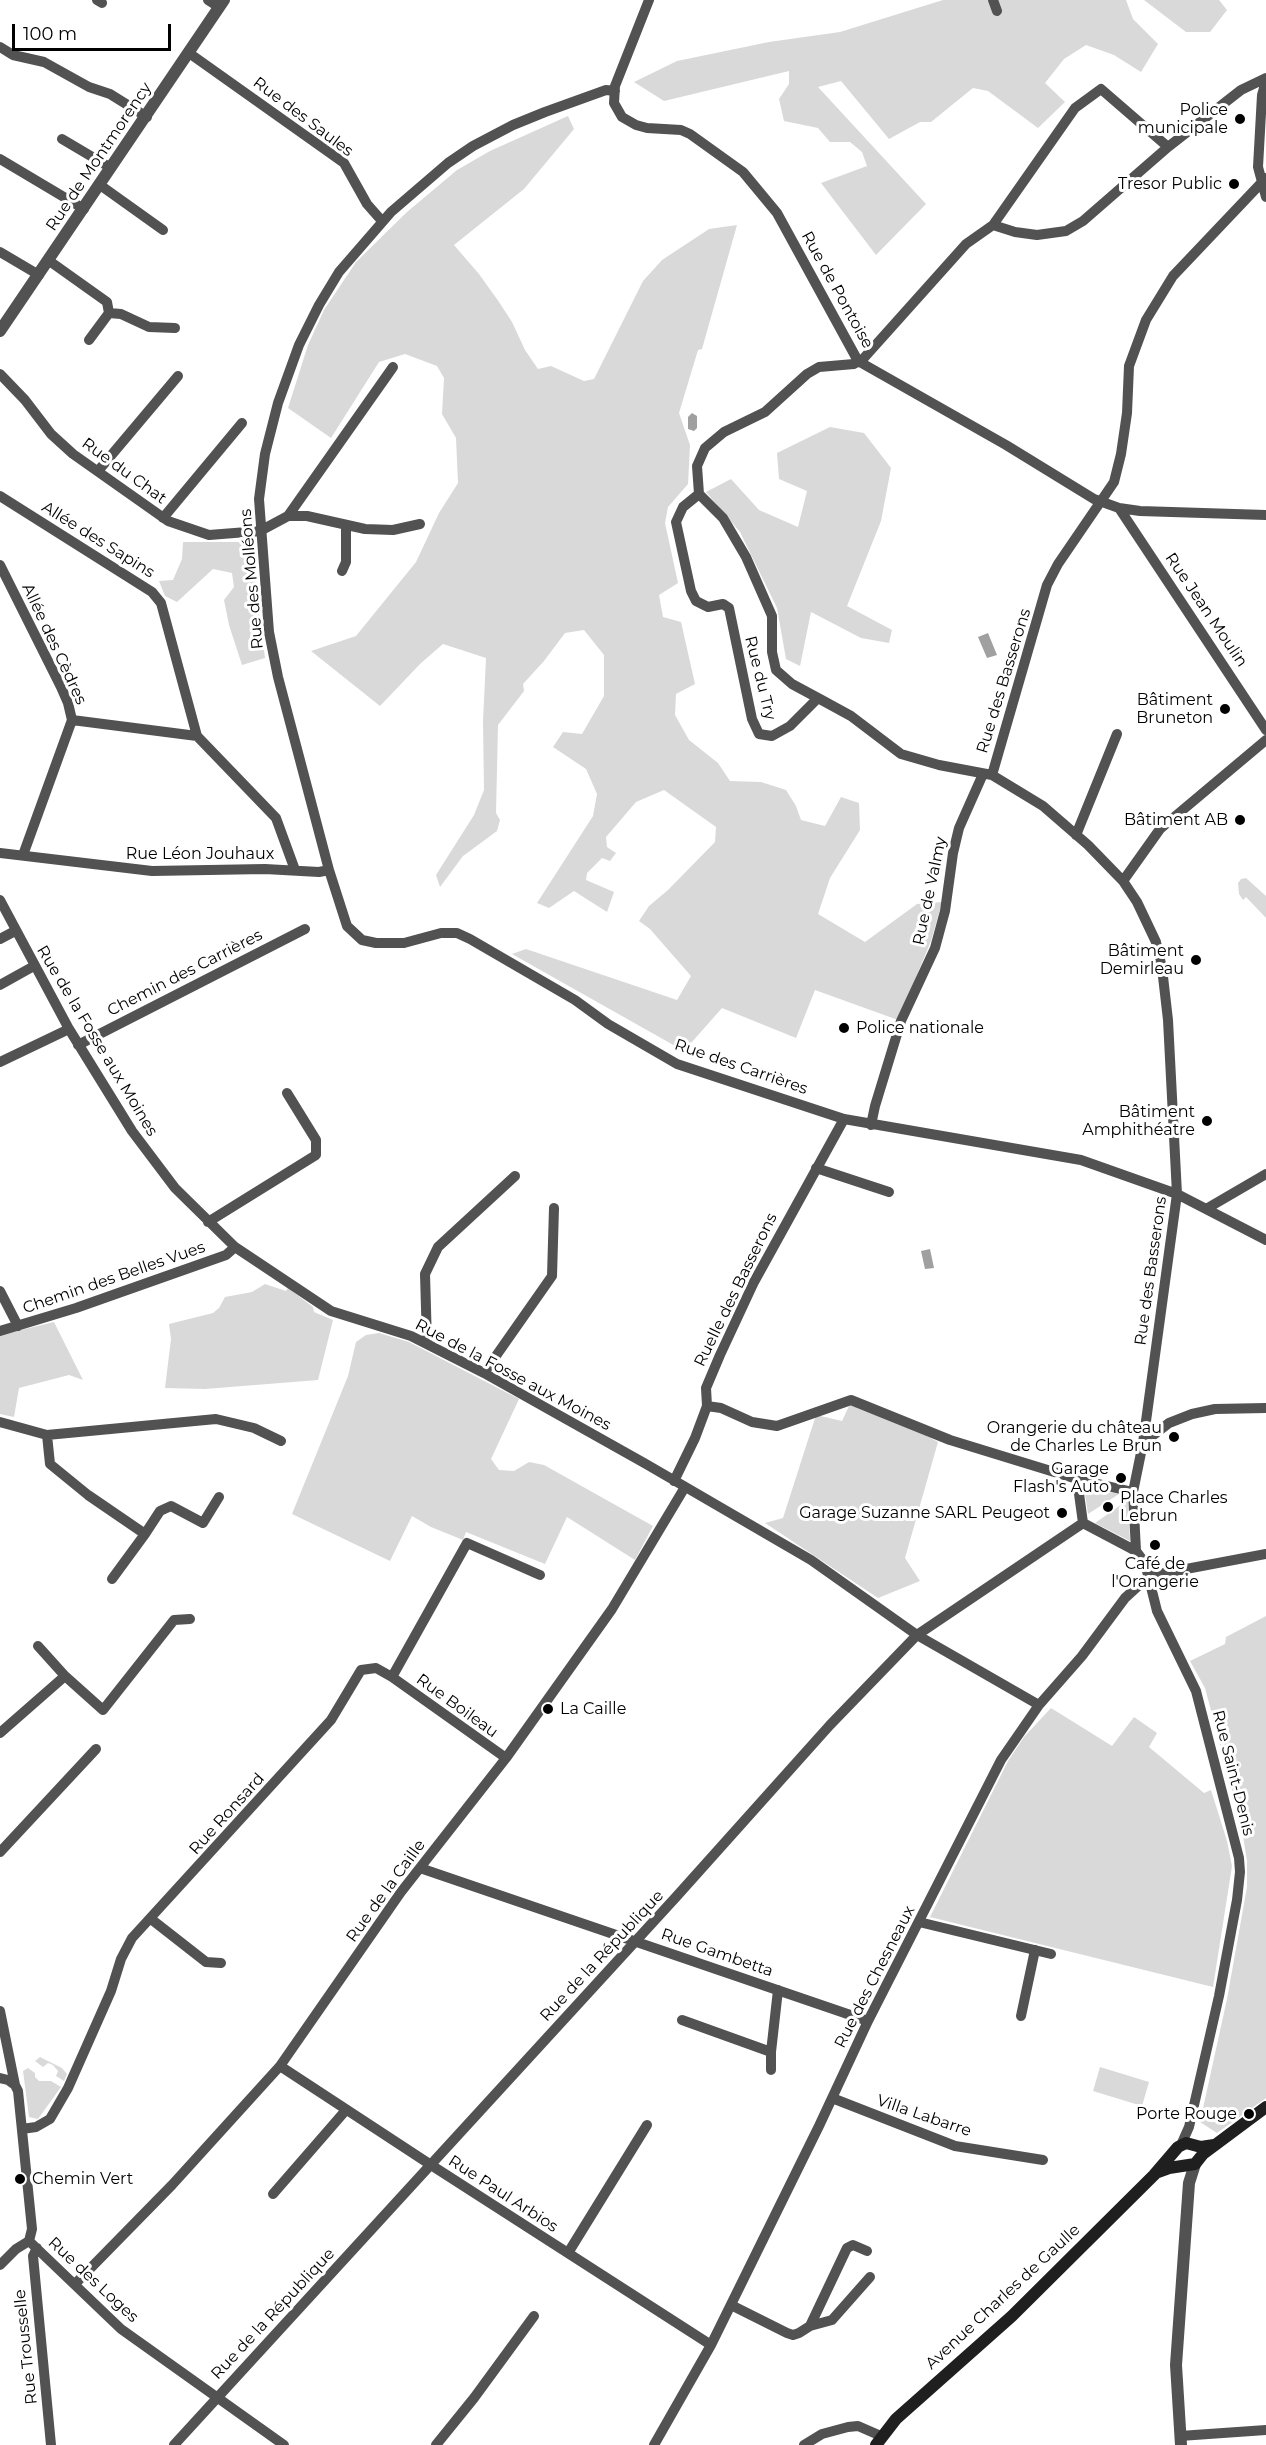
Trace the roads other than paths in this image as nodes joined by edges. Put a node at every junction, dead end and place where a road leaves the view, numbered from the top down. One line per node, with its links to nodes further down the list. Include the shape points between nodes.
1 (208, 0): 4 (street)
2 (649, 0): 9 (street)
3 (993, 0): 5 (street)
4 (222, 4): 7 (street, Rue de Montmorency)
5 (997, 12)
6 (0, 47): 10 (street, via 13,55 44,62)
7 (189, 53): 10 (street, Rue de Montmorency); 19 (street, Rue des Saules, via 344,163 367,204)
8 (1266, 79): 12 (street, via 1241,90); 15 (street, via 1258,167)
9 (615, 91): 19 (street, Rue des Molléons, via 606,90 545,112 473,146); 29 (street, Rue de Pontoise, via 614,103 622,117 647,128 690,134 743,172 777,213)
10 (147, 117): 14 (street, Rue de Montmorency)
11 (62, 140): 14 (street)
12 (1168, 147): 20 (street, via 1083,221 1066,231 1037,235); 20 (street, via 1101,89 1075,108)
13 (0, 159): 18 (street)
14 (111, 168): 16 (street, Rue de Montmorency)
15 (1264, 179): 17 (street); 37 (street, Rue des Basserons, via 1173,276 1146,320 1128,374 1127,413 1114,482)
16 (100, 185): 18 (street, Rue de Montmorency); 21 (street)
17 (1266, 197)
18 (84, 209): 23 (street, Rue de Montmorency)
19 (382, 221): 46 (street, Rue des Molléons, via 339,272 299,345 264,454)
20 (993, 225): 29 (street, via 966,244)
21 (164, 230)
22 (0, 252): 24 (street)
23 (48, 260): 24 (street, Rue de Montmorency); 25 (street, via 107,302)
24 (39, 274): 27 (street, Rue de Montmorency)
25 (109, 313): 26 (street, via 121,314 149,327); 28 (street)
26 (175, 328)
27 (0, 331)
28 (89, 340)
29 (858, 361): 35 (street, via 819,367 765,412 718,437 700,455); 37 (street, Rue de Pontoise)
30 (393, 367): 41 (street)
31 (0, 374): 34 (street, Rue du Chat, via 51,434)
32 (178, 376): 34 (street)
33 (242, 423): 42 (street)
34 (98, 471): 42 (street, Rue du Chat)
35 (699, 494): 49 (street, Rue du Try, via 723,518 746,557 772,616 776,670); 49 (street, Rue du Try, via 683,507 676,522 691,591 696,601 708,607 723,604 729,608 752,718 759,734 772,736 790,726)
36 (0, 496): 53 (street, Allée des Sapins, via 152,592 161,603)
37 (1100, 501): 38 (street, Rue de Pontoise); 55 (street, Rue des Basserons, via 1047,585)
38 (1119, 508): 39 (street, Rue de Pontoise); 45 (street, Rue Jean Moulin)
39 (1150, 512): 40 (street, Rue de Pontoise); 45 (street, via 1133,518)
40 (1266, 515)
41 (288, 516): 44 (street, via 306,516); 46 (street)
42 (163, 518): 46 (street, Rue du Chat, via 209,536)
43 (420, 524): 44 (street, via 393,530)
44 (346, 526): 48 (street, via 346,562)
45 (1133, 528): 51 (street, Rue Jean Moulin)
46 (260, 531): 60 (street, Rue des Molléons, via 269,632)
47 (0, 565): 50 (street, Allée des Cèdres, via 61,687)
48 (342, 571)
49 (818, 698): 55 (street, via 851,716 901,754)
50 (72, 720): 53 (street, Allée des Cèdres); 58 (street)
51 (1266, 730)
52 (1117, 734): 56 (street)
53 (197, 736): 59 (street, Allée des Sapins, via 276,818)
54 (1266, 740): 61 (street, via 1160,829)
55 (987, 775): 56 (street, Rue des Basserons, via 1043,806); 73 (street, Rue de Valmy, via 959,828 935,948 902,1021)
56 (1076, 835): 61 (street, Rue des Basserons)
57 (0, 854): 58 (street, Rue Léon Jouhaux)
58 (23, 855): 59 (street, Rue Léon Jouhaux, via 152,871)
59 (295, 870): 60 (street, Rue Léon Jouhaux)
60 (329, 870): 72 (street, Rue des Carrières, via 347,926 362,940 394,944 457,933 678,1064)
61 (1123, 881): 78 (street, Rue des Basserons, via 1156,942 1162,968)
62 (0, 900): 64 (street, Rue de la Fosse aux Moines)
63 (305, 929): 69 (street, Chemin des Carrières)
64 (15, 931): 65 (street); 66 (street, Rue de la Fosse aux Moines)
65 (0, 939)
66 (34, 966): 67 (street); 68 (street, Rue de la Fosse aux Moines)
67 (0, 985)
68 (69, 1029): 69 (street, Rue de la Fosse aux Moines); 70 (street)
69 (78, 1045): 81 (street, Rue de la Fosse aux Moines, via 152,1160)
70 (0, 1062)
71 (287, 1093): 81 (street, via 316,1140 316,1155)
72 (844, 1119): 73 (street, Rue des Carrières); 74 (street, Ruelle des Basserons)
73 (871, 1125): 78 (street, Rue des Carrières, via 1081,1160)
74 (816, 1168): 77 (street); 89 (street, Ruelle des Basserons, via 754,1282 720,1355 706,1388)
75 (1266, 1174): 80 (street)
76 (515, 1176): 87 (street, via 438,1247 425,1274)
77 (890, 1192)
78 (1177, 1194): 80 (street, Rue des Carrières); 94 (street, Rue des Basserons)
79 (554, 1208): 88 (street, via 552,1276)
80 (1206, 1209): 82 (street, Rue des Carrières)
81 (208, 1222): 83 (street, Rue de la Fosse aux Moines)
82 (1266, 1240)
83 (235, 1247): 85 (street, Chemin des Belles Vues, via 226,1255); 87 (street, Rue de la Fosse aux Moines, via 331,1311)
84 (0, 1291): 85 (street)
85 (18, 1326): 86 (street, Chemin des Belles Vues)
86 (0, 1330)
87 (427, 1343): 88 (street, Rue de la Fosse aux Moines)
88 (484, 1373): 96 (street, Rue de la Fosse aux Moines)
89 (707, 1406): 95 (street, via 752,1422 777,1426 851,1400 950,1440); 96 (street, Ruelle des Basserons)
90 (1265, 1411): 94 (street, via 1215,1409 1192,1414 1169,1423)
91 (0, 1422): 92 (street)
92 (47, 1435): 93 (street, via 216,1419 254,1428); 101 (street, via 50,1464)
93 (281, 1441)
94 (1143, 1443): 98 (street, Rue des Basserons)
95 (1077, 1479): 98 (street); 100 (street)
96 (674, 1480): 97 (street, Rue de la Fosse aux Moines)
97 (685, 1487): 108 (street, Rue de la Fosse aux Moines, via 811,1560); 115 (street, Rue de la Caille, via 612,1609)
98 (1133, 1492): 102 (street, Rue des Basserons)
99 (219, 1497): 101 (street, via 203,1523 171,1506 160,1511)
100 (1083, 1523): 102 (street); 108 (street, Rue de la République)
101 (145, 1534): 106 (street)
102 (1136, 1551): 105 (street)
103 (1266, 1554): 105 (street)
104 (540, 1575): 111 (street, via 468,1543)
105 (1149, 1576): 112 (street, Rue des Chesneaux, via 1125,1598); 141 (street, Rue Saint-Denis, via 1157,1611 1199,1701 1240,1872 1219,1996 1189,2127)
106 (112, 1580)
107 (190, 1619): 110 (street, via 174,1620 103,1710)
108 (917, 1635): 112 (street, Rue de la Fosse aux Moines); 120 (street, Rue de la République)
109 (38, 1646): 110 (street)
110 (65, 1676): 113 (street)
111 (392, 1677): 115 (street, Rue Boileau); 118 (street, Rue Ronsard, via 376,1668 361,1670 331,1720)
112 (1039, 1705): 119 (street, Rue des Chesneaux, via 1001,1760)
113 (0, 1733)
114 (96, 1749): 116 (street)
115 (506, 1758): 117 (street, Rue de la Caille)
116 (0, 1852)
117 (420, 1868): 120 (street, Rue Gambetta); 132 (street, Rue de la Caille)
118 (150, 1919): 123 (street, via 206,1962); 140 (street, Rue Ronsard, via 126,1948 96,2025 50,2119)
119 (919, 1922): 121 (street); 128 (street, Rue des Chesneaux)
120 (635, 1941): 124 (street, Rue Gambetta); 143 (street, Rue de la République)
121 (1035, 1950): 122 (street); 126 (street)
122 (1051, 1954)
123 (221, 1963)
124 (778, 1990): 128 (street, Rue Gambetta); 131 (street)
125 (0, 2011): 129 (street, Rue Trousselle)
126 (1021, 2016)
127 (682, 2020): 131 (street)
128 (868, 2021): 136 (street, Rue des Chesneaux)
129 (4, 2026): 130 (street); 135 (street, Rue Trousselle)
130 (0, 2047)
131 (771, 2052): 133 (street)
132 (280, 2066): 138 (street, Rue Paul Arbios); 150 (street, Rue de la Caille)
133 (771, 2070)
134 (0, 2078): 135 (street)
135 (15, 2085): 140 (street, Rue Trousselle)
136 (832, 2098): 142 (street, Villa Labarre, via 955,2146); 151 (street, Rue des Chesneaux)
137 (1266, 2108): 141 (main road, via 1214,2145)
138 (346, 2110): 143 (street, Rue Paul Arbios); 144 (street)
139 (646, 2125): 147 (street)
140 (22, 2129): 145 (street, Rue Trousselle)
141 (1188, 2155): 157 (main road, Avenue Charles de Gaulle, via 1154,2175 1012,2316 904,2411); 158 (street, via 1176,2365)
142 (1043, 2160)
143 (430, 2165): 147 (street, Rue Paul Arbios); 155 (street, Rue de la République)
144 (273, 2194)
145 (33, 2244): 148 (street, via 16,2249); 150 (street, Rue des Loges); 159 (street, Rue Trousselle)
146 (867, 2251): 153 (street, via 853,2245 847,2248)
147 (568, 2253): 154 (street, Rue Paul Arbios)
148 (0, 2265)
149 (870, 2277): 153 (street, via 832,2320)
150 (75, 2284): 155 (street, Rue des Loges, via 121,2329)
151 (731, 2305): 153 (street, via 793,2335); 154 (street, Rue des Chesneaux)
152 (534, 2316): 162 (street)
153 (810, 2325)
154 (711, 2345): 163 (street, Rue des Chesneaux)
155 (218, 2396): 160 (street, Rue de la République); 161 (street, Rue des Loges)
156 (1266, 2430): 158 (street)
157 (878, 2441): 164 (street, via 858,2426 822,2434)
158 (1181, 2441)
159 (51, 2445)
160 (174, 2445)
161 (284, 2445)
162 (436, 2445)
163 (654, 2445)
164 (804, 2445)

